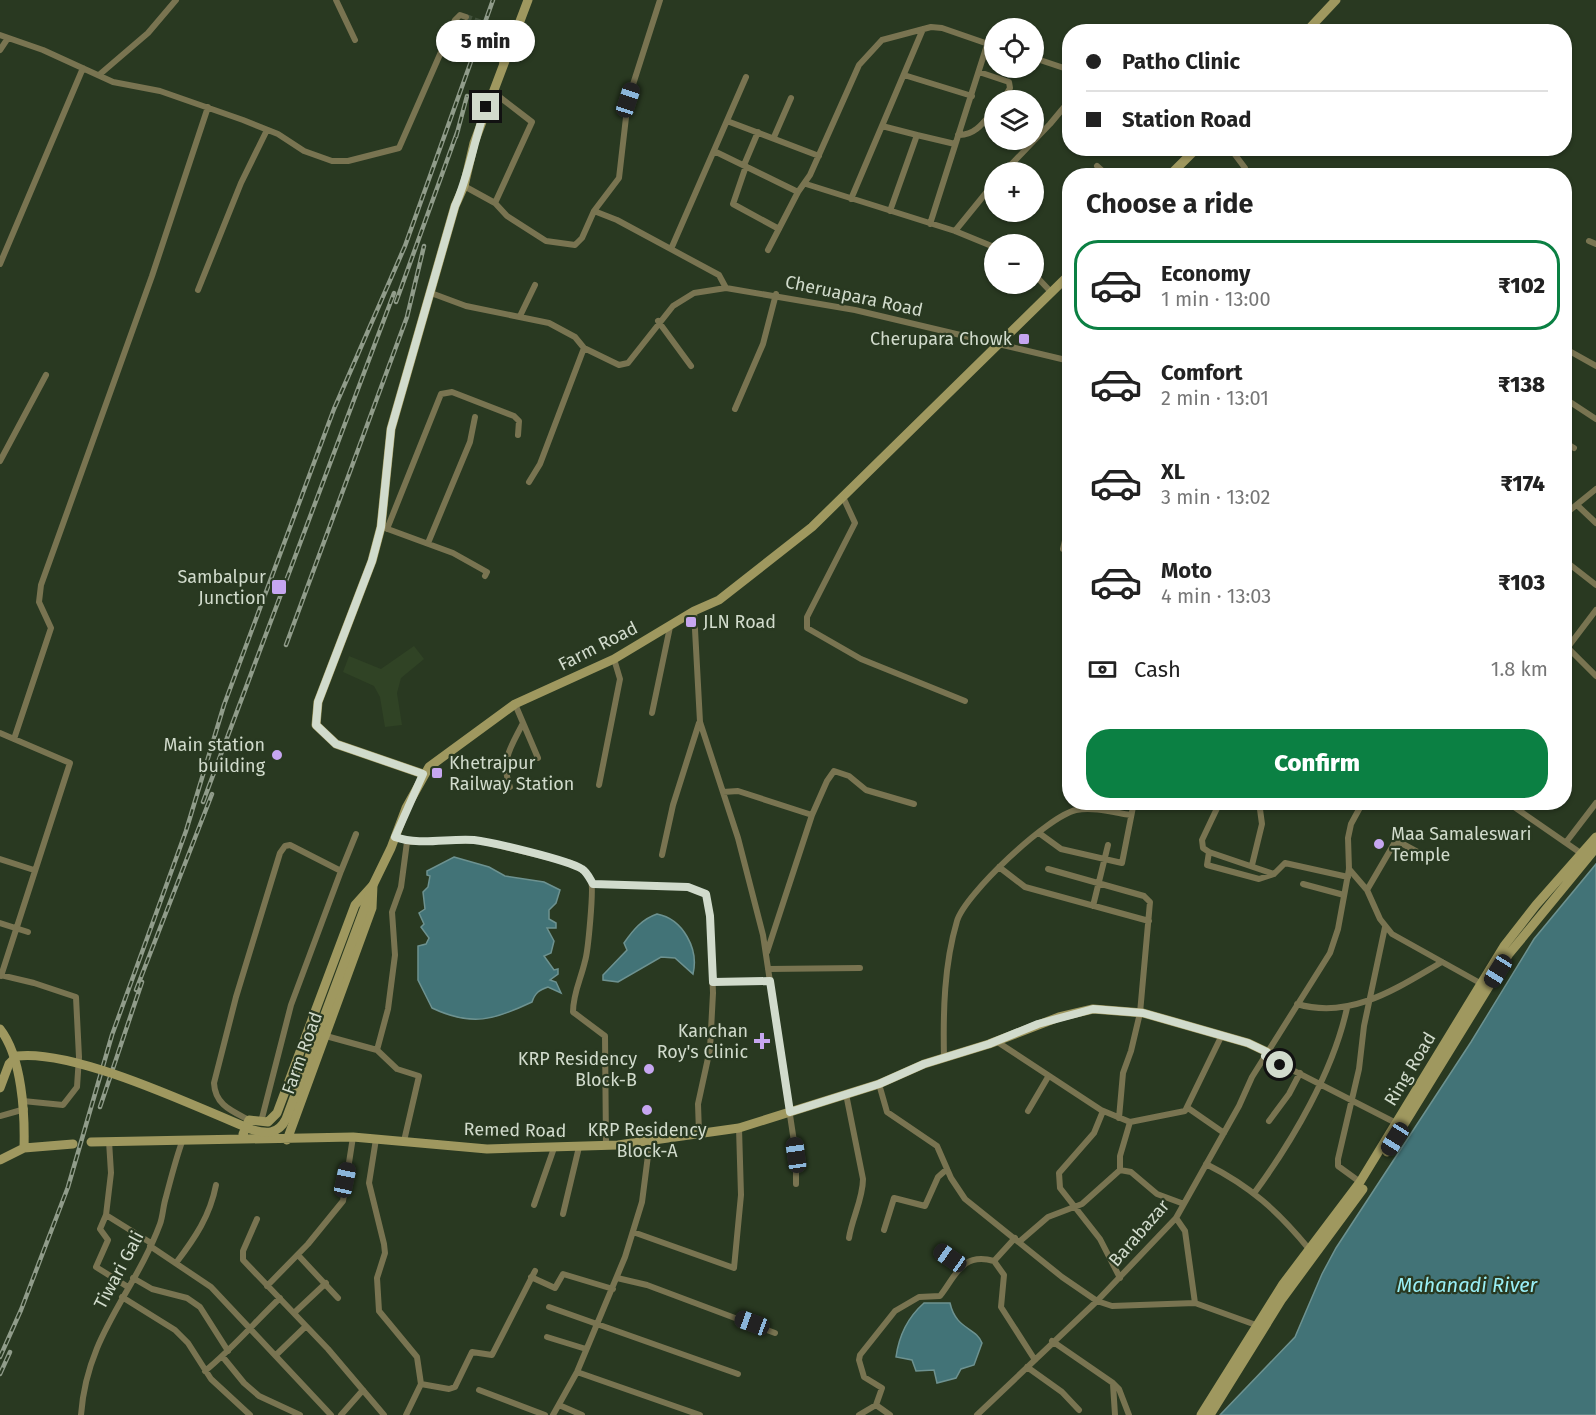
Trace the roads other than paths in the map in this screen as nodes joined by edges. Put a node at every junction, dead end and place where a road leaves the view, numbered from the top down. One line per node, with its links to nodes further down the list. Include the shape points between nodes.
1 (336, 0): 12 (street)
2 (528, 0): 17 (street)
3 (660, 0): 51 (street, via 628,100 619,178)
4 (175, 1): 21 (street, via 148,33)
5 (1333, 3): 7 (street)
6 (466, 17): 33 (street, via 460,15 455,20 399,148 348,161 332,161 304,151)
7 (1313, 24)
8 (492, 27): 17 (street, via 506,32)
9 (923, 29): 13 (street, via 942,28); 22 (street); 40 (street, via 882,40 873,47 860,65)
10 (0, 35): 11 (street)
11 (8, 38): 14 (street); 19 (street)
12 (355, 40)
13 (984, 43)
14 (0, 50)
15 (984, 61): 20 (street)
16 (1044, 61): 18 (street)
17 (502, 64): 25 (street)
18 (1062, 67)
19 (83, 68): 21 (street); 59 (street)
20 (979, 72): 24 (street, via 1009,82); 26 (street)
21 (99, 75): 28 (street)
22 (904, 75): 26 (street); 32 (street)
23 (746, 77): 30 (street)
24 (1010, 90)
25 (492, 92): 46 (street); 50 (street, via 532,122)
26 (972, 96): 36 (street)
27 (791, 98): 37 (street)
28 (208, 107): 33 (street); 107 (street, via 42,585 39,602 51,628)
29 (1062, 109): 42 (street)
30 (727, 121): 34 (street); 39 (street)
31 (984, 121): 36 (street, via 968,135)
32 (882, 126): 35 (street); 49 (street)
33 (267, 130): 64 (street, via 240,183)
34 (758, 132): 37 (street); 43 (street)
35 (917, 135): 38 (street); 52 (street)
36 (958, 135): 38 (street)
37 (774, 137): 40 (street)
38 (955, 144): 53 (street)
39 (714, 151): 43 (street); 57 (street)
40 (819, 156): 45 (street)
41 (1187, 156): 44 (street)
42 (1014, 162)
43 (745, 165): 47 (street); 54 (street, via 733,204)
44 (1176, 168)
45 (806, 184): 47 (street); 49 (street)
46 (464, 186): 50 (street); 66 (street)
47 (798, 192): 54 (street)
48 (984, 195): 55 (street)
49 (851, 199): 52 (street)
50 (495, 203): 51 (street, via 507,216 546,242 568,246 582,238)
51 (594, 211): 57 (street)
52 (890, 211): 53 (street)
53 (930, 224): 55 (street)
54 (779, 229): 58 (street)
55 (955, 231): 56 (street)
56 (984, 243)
57 (671, 249): 63 (street, via 719,275)
58 (768, 250)
59 (0, 264)
60 (1062, 282): 65 (street, Farm Road)
61 (535, 285): 68 (street)
62 (1044, 285): 65 (street)
63 (726, 288): 67 (street, Cheruapara Road); 69 (street, Cheruapara Road, via 694,293)
64 (198, 290)
65 (1051, 292): 70 (street, Farm Road)
66 (431, 293): 68 (street, Cheruapara Road, via 466,306); 89 (street, via 391,429)
67 (776, 294): 70 (street, Cheruapara Road); 78 (street, via 763,344)
68 (520, 316): 71 (street, Cheruapara Road, via 558,327)
69 (658, 321): 71 (street, Cheruapara Road, via 628,363 619,365); 74 (street)
70 (1000, 342): 73 (street, Cheruapara Road); 85 (street, Farm Road)
71 (584, 348): 83 (street, via 540,464)
72 (1572, 352): 75 (street)
73 (1062, 359)
74 (691, 366)
75 (1596, 366)
76 (46, 375): 82 (street)
77 (1572, 403): 80 (street)
78 (735, 410)
79 (475, 417): 90 (street, via 470,442)
80 (1596, 419)
81 (518, 435): 89 (street, via 519,421 514,416 452,392 441,394)
82 (0, 461)
83 (529, 482)
84 (1596, 489): 86 (street)
85 (843, 497): 95 (street, Farm Road, via 812,527 719,600); 101 (street, via 855,523 807,618 807,628 861,659)
86 (1577, 505): 87 (street); 88 (street)
87 (1572, 509)
88 (1596, 523)
89 (384, 528): 90 (street); 109 (street, via 318,702 316,725 336,744)
90 (428, 543): 92 (street, via 487,572)
91 (1572, 566): 93 (street)
92 (485, 576)
93 (1596, 585)
94 (1596, 610): 97 (street)
95 (694, 611): 96 (street, Farm Road); 104 (street)
96 (670, 627): 99 (street, Farm Road); 103 (street)
97 (1572, 639)
98 (1572, 652): 100 (street)
99 (614, 659): 102 (street, Farm Road); 110 (street, via 620,679)
100 (1596, 676)
101 (965, 701)
102 (515, 704): 105 (street); 109 (street, Farm Road)
103 (652, 713)
104 (700, 722): 112 (street); 134 (street)
105 (523, 723): 108 (street); 111 (street, via 504,770)
106 (0, 733): 107 (street)
107 (14, 739): 142 (street, via 70,763)
108 (538, 758)
109 (423, 774): 126 (street, Farm Road)
110 (599, 785)
111 (510, 787)
112 (723, 792): 123 (street, via 738,791); 158 (street, via 752,888)
113 (1596, 803): 128 (street)
114 (914, 804): 123 (street, via 866,790 849,776 834,771)
115 (1074, 810): 124 (street)
116 (1104, 810): 122 (street)
117 (1131, 810): 122 (street)
118 (1216, 810): 132 (street, via 1202,840 1203,848)
119 (1259, 810): 138 (street, via 1262,824)
120 (1359, 810): 141 (street, Barabazar, via 1348,838)
121 (1519, 810): 128 (street)
122 (1130, 814): 137 (street, via 1122,863)
123 (812, 815): 158 (street)
124 (1039, 833): 137 (street, via 1061,849); 139 (street)
125 (356, 834): 143 (street)
126 (395, 837): 129 (street); 149 (street, Farm Road)
127 (1596, 837): 133 (street, Ring Road)
128 (1567, 841): 133 (street)
129 (407, 842): 147 (street, via 460,840 500,845 571,863 585,870); 174 (street, via 401,887 392,912 395,955 388,1009)
130 (1108, 845): 137 (street)
131 (1596, 848): 244 (street, Ring Road, via 1509,954 1356,1200)
132 (1209, 852): 138 (street); 144 (street, via 1206,862 1211,867 1252,878 1264,879)
133 (1582, 854): 165 (street, Ring Road, via 1536,904)
134 (662, 855)
135 (1425, 856): 150 (street, via 1395,842)
136 (0, 859): 142 (street)
137 (1103, 861): 146 (street)
138 (1252, 865): 144 (street)
139 (999, 867): 152 (street, via 1025,887); 176 (street, via 970,898 957,919 945,991)
140 (1048, 869): 146 (street)
141 (1349, 869): 145 (street, Barabazar); 150 (street)
142 (34, 870): 156 (street)
143 (340, 871): 191 (street, via 290,845 280,853 214,1083 220,1102); 193 (street, via 291,1005)
144 (1274, 874): 145 (street, via 1285,863)
145 (1348, 877): 151 (street, Barabazar)
146 (1098, 881): 152 (street); 153 (street, via 1148,898)
147 (593, 884): 164 (street, via 688,887 706,894); 209 (street, via 586,961 573,1012 605,1036)
148 (1303, 884): 151 (street)
149 (373, 885): 171 (street, Farm Road, via 372,908); 181 (street, bridge, via 286,1119 278,1130 264,1133 250,1129 70,1061 17,1056 9,1064); 193 (street, via 355,905 278,1113 272,1120)
150 (1367, 890): 155 (street)
151 (1344, 895): 167 (street, Barabazar, via 1330,953)
152 (1093, 906): 153 (street)
153 (1149, 921): 169 (street)
154 (0, 923): 156 (street)
155 (1385, 927): 159 (street); 166 (street)
156 (16, 928): 157 (street); 162 (street)
157 (28, 932)
158 (766, 953): 160 (street)
159 (1442, 962): 165 (street); 166 (street)
160 (768, 969): 161 (street); 163 (street)
161 (860, 969)
162 (1, 975): 184 (street, via 75,997 79,1057 76,1087 63,1105)
163 (770, 981): 164 (street); 188 (street)
164 (713, 982): 197 (street, via 710,1049 698,1104)
165 (1480, 983): 195 (street, Ring Road)
166 (1370, 1002): 168 (street); 183 (street)
167 (1297, 1004): 168 (street, via 1325,1010); 175 (street, Barabazar)
168 (1347, 1008): 179 (street, via 1335,1051)
169 (1140, 1013): 172 (street, Remed Road); 173 (street, Remed Road, via 1111,1009 1078,1011); 190 (street, via 1123,1073)
170 (0, 1029): 184 (street, via 8,1044)
171 (326, 1036): 174 (street); 203 (street, Farm Road)
172 (1221, 1036): 175 (street, Remed Road, via 1248,1043); 185 (street)
173 (996, 1041): 176 (street, Remed Road); 178 (street)
174 (377, 1050): 206 (street, via 397,1069 419,1076)
175 (1266, 1054): 177 (street); 198 (street, Barabazar)
176 (944, 1058): 180 (street, Remed Road)
177 (1300, 1073): 179 (street); 192 (street)
178 (1048, 1077): 186 (street); 187 (street)
179 (1318, 1082): 183 (street); 220 (street, via 1288,1145)
180 (879, 1084): 182 (street, Remed Road); 215 (street, via 887,1112 931,1140)
181 (0, 1088)
182 (846, 1094): 188 (street, Remed Road); 230 (street, via 863,1179 863,1193 852,1218)
183 (1352, 1102): 195 (street); 217 (street, via 1338,1166)
184 (24, 1105): 189 (street); 211 (street)
185 (1188, 1108): 194 (street); 198 (street)
186 (1028, 1111)
187 (1103, 1111): 190 (street); 223 (street, via 1094,1133 1059,1173 1060,1188)
188 (790, 1112): 196 (street, Remed Road); 218 (street)
189 (0, 1116)
190 (1119, 1118): 194 (street)
191 (249, 1120): 193 (street); 200 (street)
192 (1269, 1121)
193 (261, 1122)
194 (1130, 1122): 216 (street)
195 (1396, 1123): 217 (street, Ring Road)
196 (739, 1128): 197 (street, Remed Road); 229 (street, via 741,1195 734,1268)
197 (699, 1133): 204 (street, Remed Road)
198 (1224, 1133): 214 (street, Barabazar)
199 (353, 1137): 202 (street, Remed Road); 203 (street, Remed Road); 235 (street, via 343,1201)
200 (241, 1138): 201 (street, Remed Road); 203 (street, Remed Road)
201 (183, 1139): 205 (street, Remed Road); 232 (street, Tiwari Gali)
202 (376, 1139): 206 (street, Remed Road); 271 (street, via 369,1183 385,1253 377,1278 379,1311 417,1357)
203 (287, 1140)
204 (650, 1140): 209 (street, Remed Road); 229 (street, via 642,1202)
205 (109, 1141): 207 (street, Remed Road); 225 (street, via 111,1173)
206 (404, 1141): 212 (street, Remed Road, via 486,1149)
207 (91, 1142)
208 (73, 1144): 211 (street)
209 (606, 1146): 210 (street, Remed Road)
210 (579, 1147): 212 (street, Remed Road); 224 (street)
211 (24, 1148): 213 (street)
212 (554, 1148): 222 (street)
213 (0, 1160)
214 (1206, 1164): 220 (street); 221 (street, Barabazar)
215 (947, 1169): 228 (street, via 938,1177 925,1206 894,1198); 231 (street, via 965,1199)
216 (1120, 1170): 221 (street, via 1131,1172 1157,1194); 223 (street)
217 (1360, 1182): 233 (street, Ring Road)
218 (796, 1184)
219 (216, 1185): 237 (street, via 209,1213)
220 (1255, 1192): 233 (street, via 1282,1216)
221 (1184, 1204): 226 (street, Barabazar)
222 (534, 1205)
223 (1076, 1207): 231 (street, via 1048,1216); 241 (street, via 1106,1249)
224 (563, 1214)
225 (106, 1215): 232 (street); 245 (street, via 100,1229 108,1240 96,1267)
226 (1176, 1218): 241 (street, Barabazar); 251 (street, via 1185,1231)
227 (257, 1219): 243 (street, via 243,1260)
228 (884, 1230)
229 (633, 1232): 240 (street)
230 (849, 1238)
231 (1017, 1240): 236 (street); 250 (street)
232 (151, 1244): 237 (street); 239 (street, Tiwari Gali)
233 (1309, 1249): 244 (street, Ring Road)
234 (938, 1250): 238 (street)
235 (298, 1255): 242 (street); 243 (street)
236 (994, 1261): 238 (street, via 981,1259); 265 (street, via 1004,1275 1003,1312)
237 (177, 1263): 257 (street, via 211,1287)
238 (961, 1266): 275 (street, via 942,1294 914,1299 895,1311 860,1355 864,1377 883,1391)
239 (133, 1278): 245 (street, Tiwari Gali); 262 (street, via 152,1289 187,1298 200,1307)
240 (617, 1278): 246 (street); 258 (street, via 657,1288)
241 (1120, 1278): 250 (street, Barabazar)
242 (326, 1283): 249 (street); 253 (street)
243 (267, 1286): 248 (street)
244 (1286, 1286): 255 (street, Ring Road); 294 (street, Ring Road)
245 (128, 1287): 247 (street, Tiwari Gali)
246 (613, 1289): 254 (street); 271 (street, via 563,1274 555,1288 533,1274 492,1355 472,1352 455,1387)
247 (122, 1297): 267 (street, via 175,1330); 277 (street, Tiwari Gali, via 93,1354 82,1393)
248 (280, 1298): 253 (street); 257 (street)
249 (338, 1298)
250 (1097, 1301): 251 (street, via 1112,1306); 260 (street, Barabazar)
251 (1195, 1303): 255 (street)
252 (549, 1307): 254 (street)
253 (294, 1313): 256 (street)
254 (597, 1325): 261 (street); 269 (street)
255 (1256, 1325): 293 (street, Ring Road)
256 (306, 1326): 263 (street); 272 (street)
257 (248, 1328): 262 (street); 263 (street)
258 (775, 1333)
259 (547, 1337): 261 (street)
260 (1052, 1341): 265 (street, Barabazar); 270 (street)
261 (586, 1349): 268 (street)
262 (228, 1351): 264 (street)
263 (276, 1355): 280 (street)
264 (222, 1356): 267 (street); 279 (street, via 259,1396)
265 (1035, 1360): 266 (street, Barabazar)
266 (1027, 1367): 276 (street, via 1062,1392); 290 (street, Barabazar)
267 (205, 1371): 278 (street)
268 (577, 1372): 274 (street); 287 (street)
269 (738, 1374)
270 (1113, 1383): 291 (street); 292 (street)
271 (421, 1384): 283 (street)
272 (363, 1390): 281 (street); 282 (street)
273 (479, 1390): 284 (street)
274 (559, 1405): 285 (street); 286 (street)
275 (876, 1405): 288 (street); 289 (street)
276 (1079, 1410)
277 (81, 1415)
278 (250, 1415)
279 (300, 1415)
280 (332, 1415)
281 (341, 1415)
282 (384, 1415)
283 (406, 1415)
284 (545, 1415)
285 (553, 1415)
286 (582, 1415)
287 (700, 1415)
288 (859, 1415)
289 (890, 1415)
290 (977, 1415)
291 (1115, 1415)
292 (1129, 1415)
293 (1201, 1415)
294 (1210, 1415)

